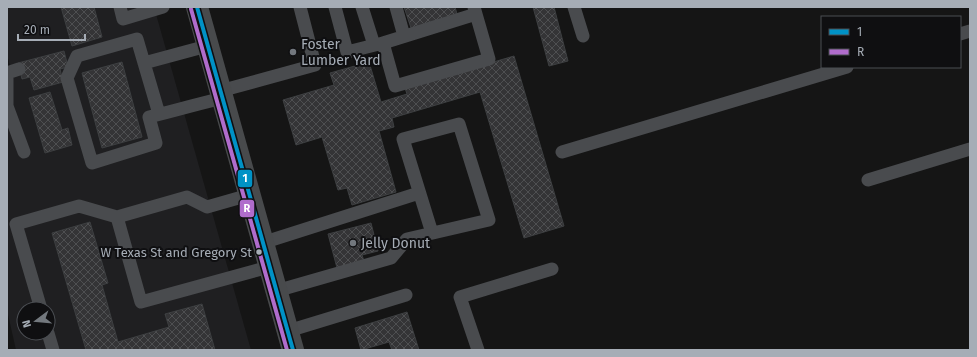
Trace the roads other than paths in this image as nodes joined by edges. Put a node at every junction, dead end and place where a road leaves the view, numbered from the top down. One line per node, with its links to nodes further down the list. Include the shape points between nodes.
1 (120, 7): 2 (lane, via 123,18)
2 (163, 7)
3 (197, 7): 13 (main road)
4 (300, 7): 17 (lane, via 315,65)
5 (335, 7): 12 (lane, via 347,52)
6 (362, 7): 12 (lane)
7 (396, 7): 10 (lane)
8 (574, 7): 11 (lane)
9 (475, 11): 10 (lane); 12 (lane, via 489,59 395,86)
10 (404, 36): 12 (lane)
11 (583, 36)
12 (379, 44)
13 (207, 46): 14 (lane); 17 (main road)
14 (144, 63): 18 (lane); 18 (lane, via 137,39 71,56 67,78 92,163 156,143 149,117)
15 (844, 68): 21 (lane)
16 (19, 69): 20 (lane, via 7,73 7,106)
17 (221, 95): 18 (lane); 24 (main road)
18 (159, 114)
19 (970, 149): 22 (lane)
20 (24, 152)
21 (562, 152)
22 (868, 180)
23 (420, 193): 27 (lane); 27 (lane, via 403,139 459,124 489,220); 28 (lane)
24 (249, 195): 25 (lane, via 207,207 188,197); 28 (main road)
25 (117, 218): 26 (lane, via 79,206); 29 (lane, via 141,302)
26 (11, 222): 33 (lane)
27 (432, 233): 31 (lane, via 407,238 391,258)
28 (262, 243): 29 (main road)
29 (269, 267): 31 (main road)
30 (552, 269): 35 (lane, via 460,297)
31 (276, 291): 34 (main road)
32 (406, 295): 34 (lane)
33 (37, 301)
34 (290, 341)
35 (478, 350)

